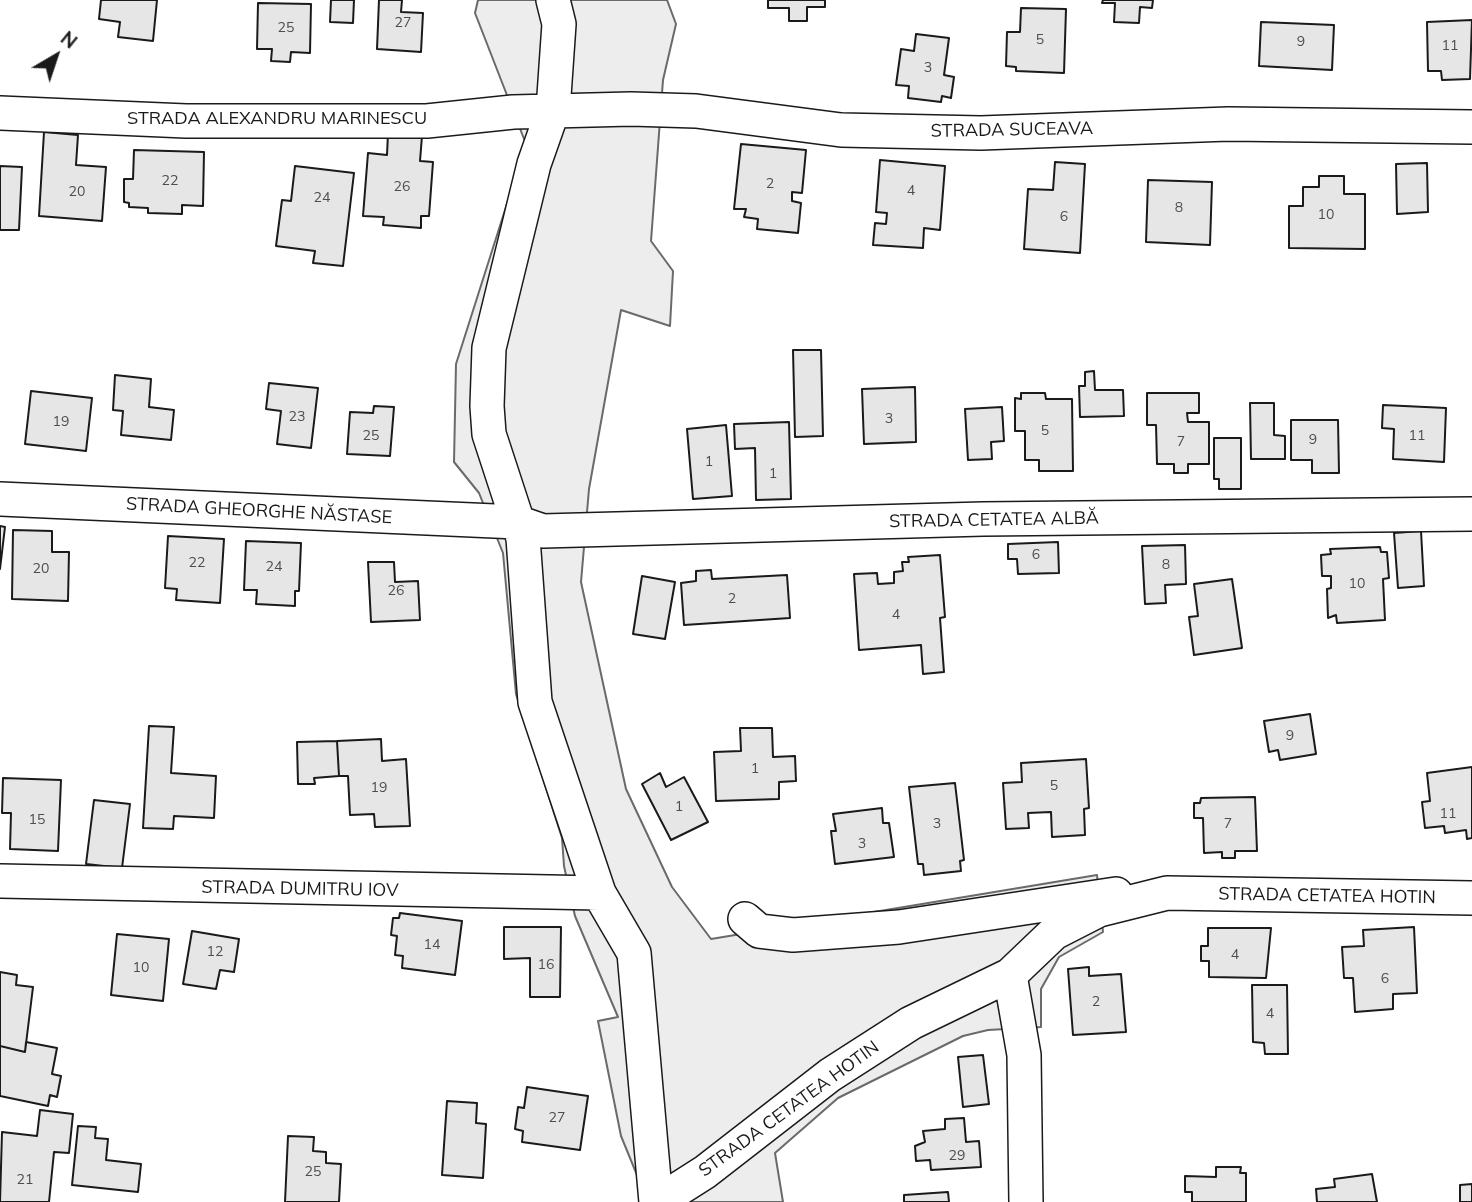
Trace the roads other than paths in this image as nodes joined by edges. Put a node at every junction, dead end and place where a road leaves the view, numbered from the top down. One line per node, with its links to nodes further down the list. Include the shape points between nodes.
1 (553, 0): 2 (street, via 559,24)
2 (553, 110): 3 (street, STRADA ALEXANDRU MARINESCU, via 427,121 187,121); 4 (street, STRADA SUCEAVA, via 696,111 855,131 981,133 1228,124); 7 (street, via 534,164 489,348 489,434)
3 (0, 113)
4 (1472, 127)
5 (0, 499): 7 (street, STRADA GHEORGHE NĂSTASE)
6 (1472, 514): 7 (street, STRADA CETATEA ALBĂ, via 983,519 543,531)
7 (517, 522): 9 (street, via 523,538 535,702)
8 (0, 881): 9 (street, STRADA DUMITRU IOV)
9 (599, 893): 14 (street, via 634,953)
10 (1472, 898): 11 (street, STRADA CETATEA HOTIN, via 1167,893)
11 (1141, 900): 12 (street, STRADA CETATEA HOTIN, via 1123,893 1093,895 899,927 793,935 759,931); 13 (street, STRADA CETATEA HOTIN, via 1099,910 1054,933)
12 (745, 919)
13 (1010, 975): 14 (street, STRADA CETATEA HOTIN, via 899,1030); 15 (street, via 1024,1055)
14 (657, 1202)
15 (1026, 1202)

